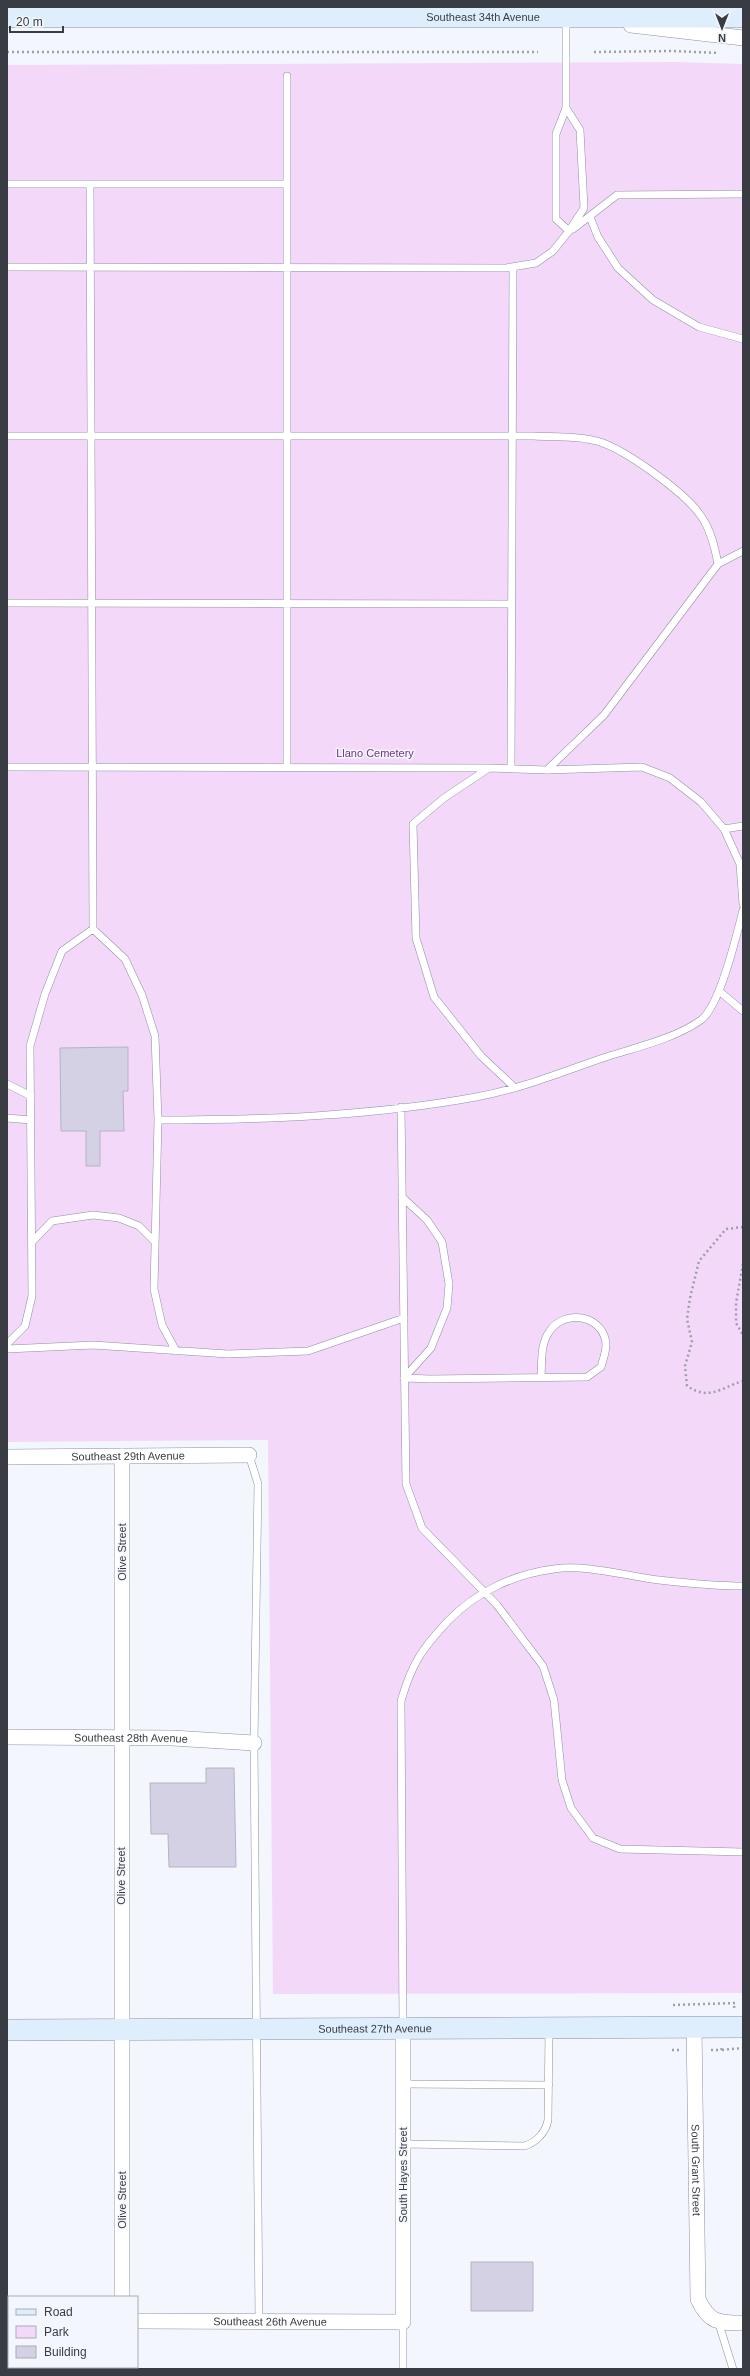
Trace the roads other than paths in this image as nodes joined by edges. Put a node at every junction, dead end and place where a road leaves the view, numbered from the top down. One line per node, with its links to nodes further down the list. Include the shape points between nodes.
1 (75, 12): 2 (main road, Southeast 34th Avenue); 3 (main road, Southeast 34th Avenue)
2 (390, 12): 5 (main road, Southeast 34th Avenue)
3 (7, 16)
4 (743, 17): 5 (main road, Southeast 34th Avenue)
5 (566, 18): 6 (street); 8 (lane)
6 (743, 38)
7 (287, 76): 11 (lane)
8 (566, 108): 14 (lane, via 580,130 584,208); 14 (lane, via 556,134 556,219)
9 (7, 184): 10 (lane)
10 (90, 184): 11 (lane); 16 (lane)
11 (286, 184): 18 (lane)
12 (743, 194): 13 (lane, via 617,195)
13 (590, 217): 14 (lane); 19 (lane, via 598,237 618,268 653,300 699,327)
14 (570, 231): 17 (lane, via 553,251 536,263)
15 (7, 267): 16 (lane)
16 (91, 267): 18 (lane); 21 (lane)
17 (513, 267): 18 (lane); 23 (lane)
18 (286, 268): 22 (lane)
19 (743, 339)
20 (7, 436): 21 (lane)
21 (91, 436): 22 (lane); 27 (lane)
22 (286, 436): 23 (lane); 28 (lane)
23 (512, 436): 25 (lane, via 594,440 633,458 671,486 701,516 714,543); 29 (lane)
24 (743, 551): 25 (lane)
25 (718, 564): 35 (lane, via 604,714)
26 (7, 603): 27 (lane)
27 (92, 604): 28 (lane); 31 (lane)
28 (286, 604): 29 (lane); 32 (lane)
29 (511, 604): 34 (lane)
30 (7, 767): 31 (lane)
31 (92, 768): 32 (lane); 40 (lane)
32 (286, 768): 33 (lane)
33 (489, 768): 34 (lane); 44 (lane, via 444,798 413,824 416,938 434,997 481,1056)
34 (511, 769): 35 (lane)
35 (547, 770): 37 (lane, via 642,767 670,778 701,802)
36 (743, 826): 37 (lane)
37 (724, 829): 38 (lane, via 740,864)
38 (743, 904)
39 (743, 910): 41 (lane, via 735,946)
40 (93, 929): 45 (lane, via 62,951 45,994 30,1046); 49 (lane, via 125,959 142,995 155,1036)
41 (719, 991): 42 (lane); 44 (lane, via 702,1019 667,1036)
42 (743, 1011)
43 (7, 1084): 45 (lane)
44 (514, 1087): 46 (lane, via 477,1097)
45 (31, 1096): 48 (lane)
46 (401, 1106): 49 (lane, via 261,1120); 50 (lane)
47 (7, 1118): 48 (lane)
48 (31, 1120): 51 (lane)
49 (158, 1120): 52 (lane)
50 (402, 1196): 53 (lane); 57 (lane, via 427,1220 442,1242 449,1284 447,1308 431,1348)
51 (32, 1242): 52 (lane, via 52,1221 93,1215 119,1218 139,1226); 54 (lane, via 32,1296 25,1326)
52 (155, 1242): 56 (lane, via 154,1289 162,1325)
53 (404, 1318): 56 (lane, via 308,1350 228,1354); 57 (lane)
54 (7, 1344)
55 (7, 1349): 56 (lane, via 93,1345)
56 (176, 1351)
57 (404, 1378): 58 (lane); 63 (lane, via 406,1484 422,1528)
58 (541, 1378): 58 (lane, via 587,1378 601,1367 606,1345 598,1326 580,1316 562,1318 549,1332 543,1346)
59 (249, 1455): 60 (street, Southeast 29th Avenue); 66 (lane, via 258,1484)
60 (122, 1456): 61 (street, Southeast 29th Avenue); 65 (street, Olive Street)
61 (7, 1457)
62 (743, 1586): 63 (lane, via 658,1580 606,1571 554,1568 502,1582)
63 (484, 1594): 67 (lane, via 497,1605 543,1666 554,1700 562,1780 571,1808 593,1838 620,1849); 73 (lane, via 463,1605 423,1648 408,1677 401,1701)
64 (7, 1737): 65 (street, Southeast 28th Avenue)
65 (121, 1738): 66 (street, Southeast 28th Avenue); 71 (street, Olive Street)
66 (254, 1742): 72 (lane)
67 (743, 1852)
68 (694, 2027): 69 (main road, Southeast 27th Avenue); 70 (main road, Southeast 27th Avenue); 81 (street, South Grant Street, via 698,2299 710,2319)
69 (743, 2027)
70 (549, 2028): 73 (main road, Southeast 27th Avenue); 76 (lane)
71 (121, 2029): 72 (main road, Southeast 27th Avenue); 74 (main road, Southeast 27th Avenue); 78 (street, Olive Street)
72 (256, 2029): 73 (main road, Southeast 27th Avenue); 80 (lane)
73 (403, 2029): 75 (street, South Hayes Street)
74 (7, 2030)
75 (403, 2084): 76 (lane); 77 (street, South Hayes Street)
76 (549, 2085): 77 (lane, via 547,2128 532,2144)
77 (403, 2144): 82 (street, South Hayes Street)
78 (122, 2296)
79 (138, 2321): 80 (street, Southeast 26th Avenue)
80 (259, 2321): 82 (street, Southeast 26th Avenue)
81 (718, 2321): 83 (street); 85 (lane)
82 (403, 2322): 84 (lane)
83 (743, 2323)
84 (403, 2369)
85 (733, 2369)

